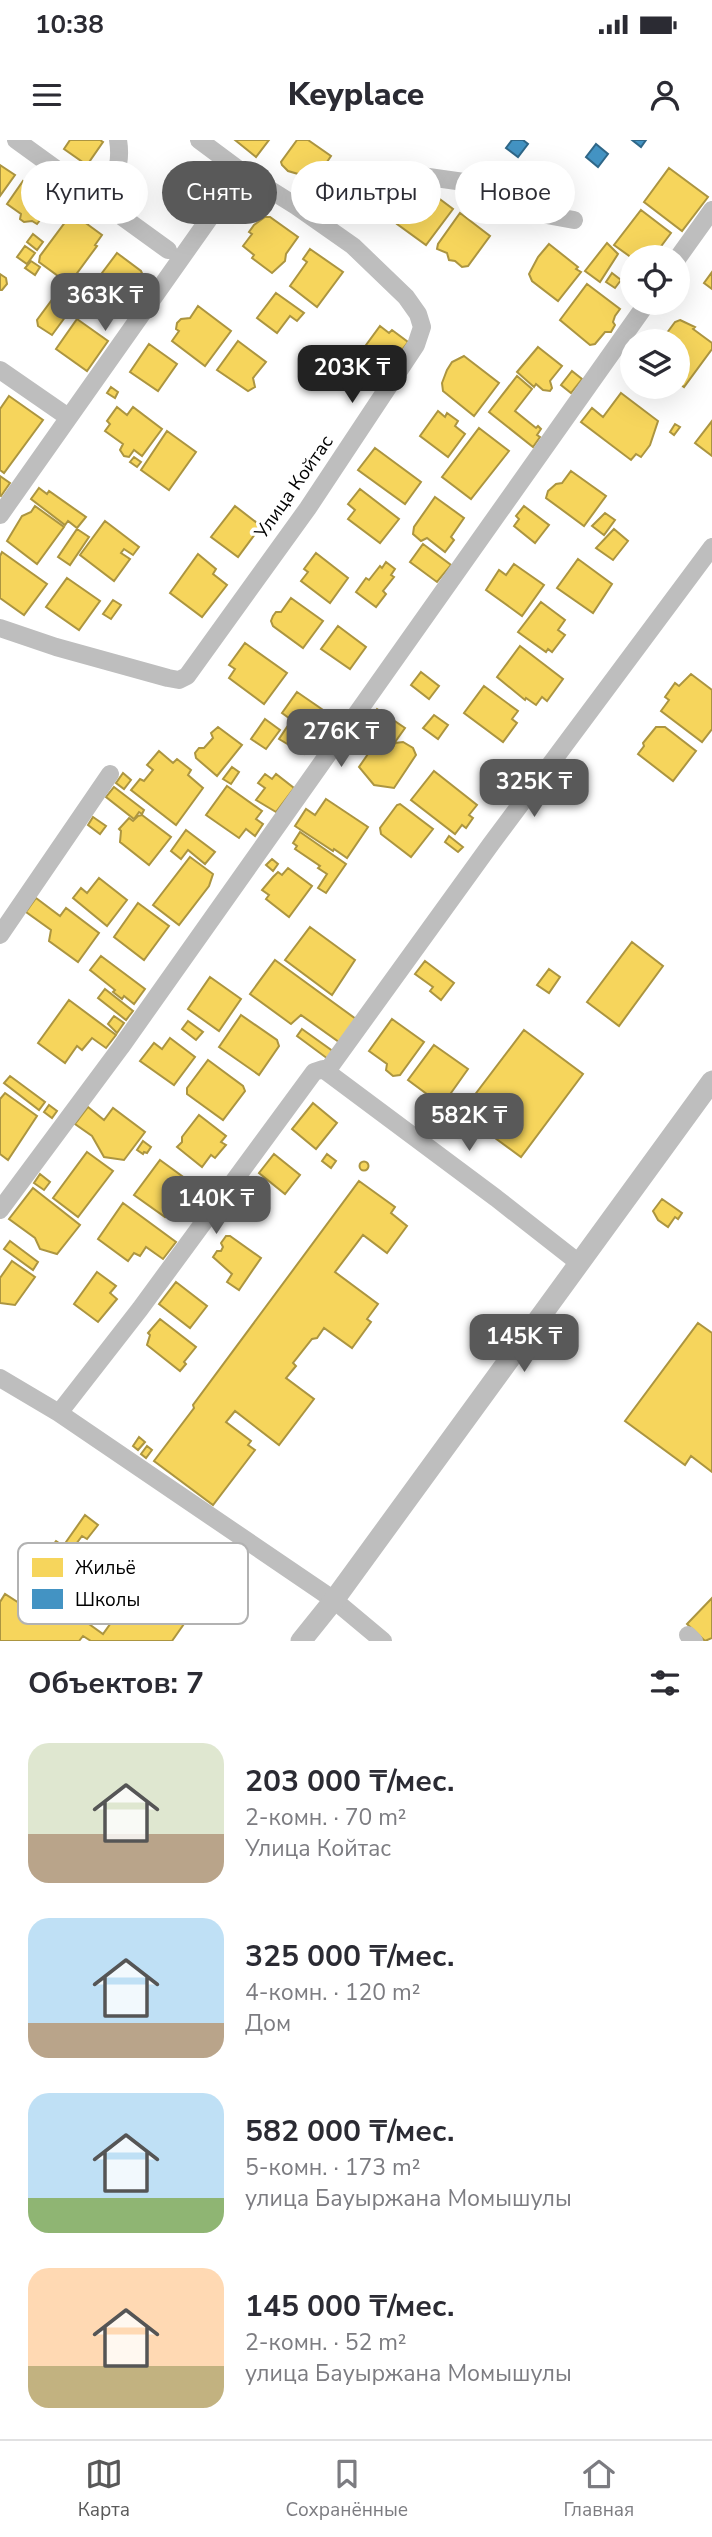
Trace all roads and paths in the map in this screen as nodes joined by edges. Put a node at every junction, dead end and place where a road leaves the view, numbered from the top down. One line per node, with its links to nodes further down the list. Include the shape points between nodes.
1 (16, 140): 4 (street)
2 (118, 140): 5 (street)
3 (199, 140): 6 (street)
4 (45, 161)
5 (118, 161)
6 (227, 161)
7 (712, 210): 11 (street)
8 (132, 224): 12 (street)
9 (205, 224): 15 (street)
10 (321, 224): 18 (street, Улица Койтас, via 353,246 406,297 422,327 416,345 308,508 187,676 168,678)
11 (687, 245)
12 (168, 250)
13 (639, 315): 23 (street, via 121,1047)
14 (0, 370): 15 (street)
15 (68, 417): 16 (street)
16 (0, 515)
17 (712, 547): 21 (street)
18 (0, 628)
19 (110, 774): 20 (street)
20 (0, 935)
21 (327, 1072): 24 (street); 26 (street, via 314,1072)
22 (712, 1081): 24 (street)
23 (0, 1210)
24 (579, 1263): 27 (street)
25 (0, 1378): 26 (street)
26 (59, 1413): 27 (street)
27 (334, 1600): 28 (street); 29 (street)
28 (301, 1641)
29 (383, 1641)

